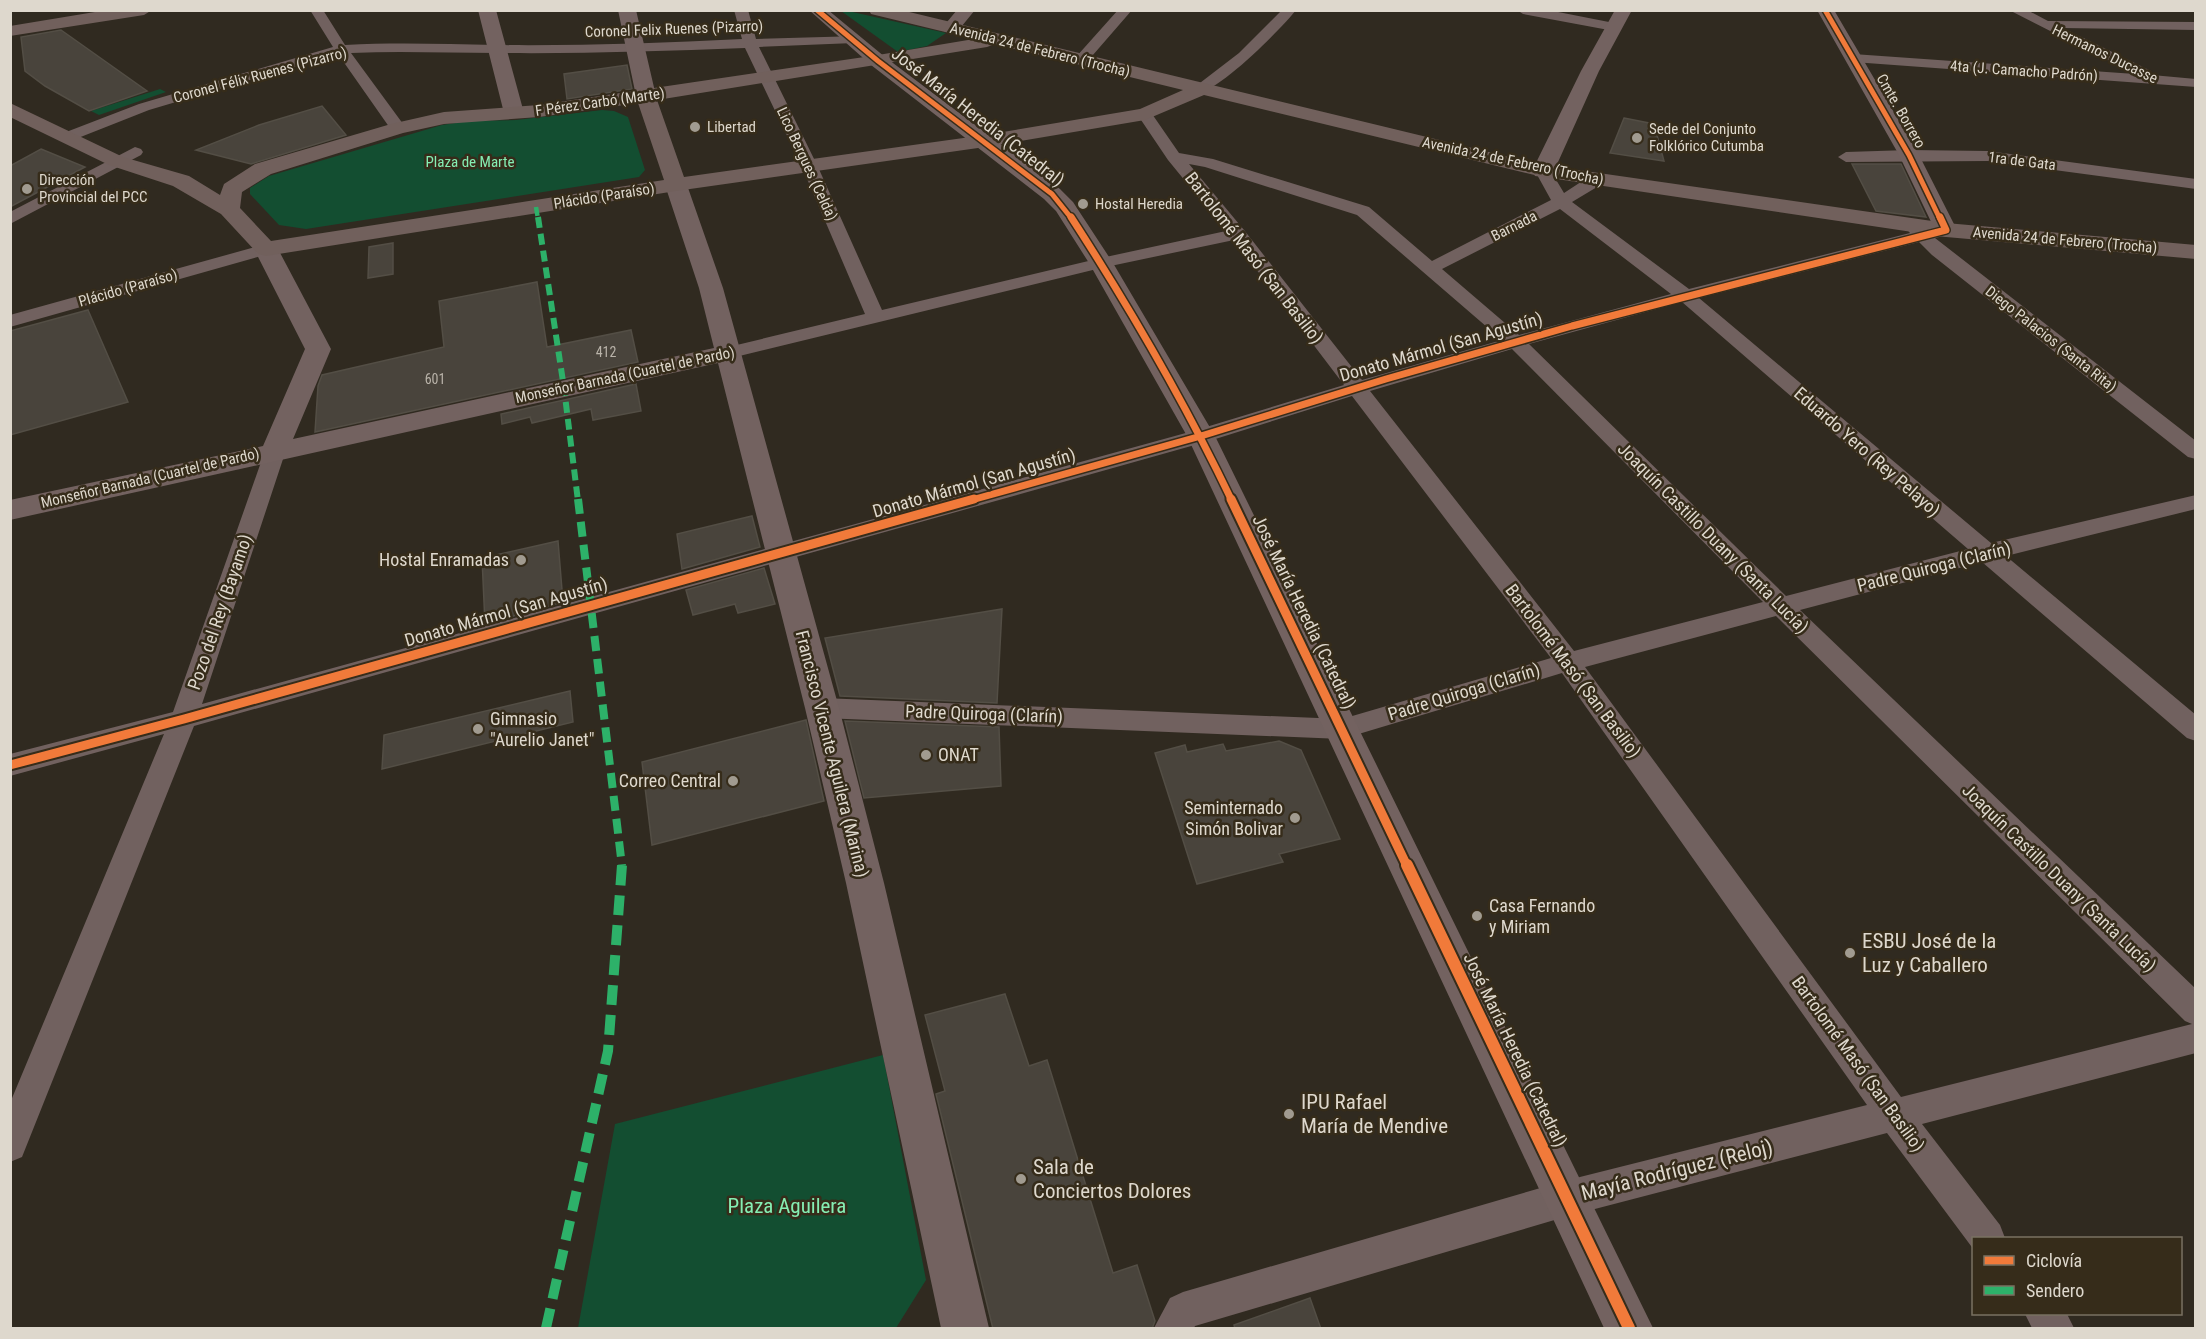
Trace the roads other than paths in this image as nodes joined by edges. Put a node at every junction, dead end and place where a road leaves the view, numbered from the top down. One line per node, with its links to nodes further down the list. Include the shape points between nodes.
1 (144, 10): 19 (main road)
2 (316, 10): 25 (street)
3 (487, 10): 24 (street)
4 (627, 10): 23 (street)
5 (741, 10): 22 (street, Lico Bergues (Celda))
6 (817, 10): 20 (street, José María Heredia (Catedral))
7 (877, 10): 18 (main road, Avenida 24 de Febrero (Trocha))
8 (967, 10): 18 (street)
9 (1126, 10): 28 (street)
10 (1290, 10): 34 (street, via 1244,56)
11 (1523, 10): 17 (street)
12 (1624, 10): 17 (street)
13 (1825, 10): 27 (street, Cmte. Borrero)
14 (2015, 10): 15 (street, Hermanos Ducasse)
15 (2043, 24): 16 (street); 31 (street, Hermanos Ducasse)
16 (2196, 26)
17 (1614, 27): 50 (street)
18 (951, 28): 21 (main road, Avenida 24 de Febrero (Trocha)); 26 (main road, via 946,42)
19 (10, 31)
20 (854, 39): 22 (street, Coronel Felix Ruenes (Pizarro)); 29 (street, José María Heredia (Catedral))
21 (998, 40): 26 (main road, F Pérez Carbó (Marte)); 28 (main road, Avenida 24 de Febrero (Trocha))
22 (750, 43): 23 (street, Coronel Felix Ruenes (Pizarro)); 30 (street, Lico Bergues (Celda))
23 (634, 48): 24 (street, Coronel Felix Ruenes (Pizarro)); 35 (street)
24 (496, 49): 25 (street, Coronel Félix Ruenes (Pizarro), via 406,46); 33 (street)
25 (341, 50): 41 (street); 42 (street, Coronel Félix Ruenes (Pizarro), via 144,107)
26 (927, 52): 29 (main road, F Pérez Carbó (Marte))
27 (1853, 58): 31 (street, 4ta (J. Camacho Padrón)); 44 (street, Cmte. Borrero)
28 (1081, 60): 34 (main road, Avenida 24 de Febrero (Trocha))
29 (878, 61): 30 (main road, F Pérez Carbó (Marte)); 43 (street, José María Heredia (Catedral))
30 (766, 77): 35 (main road, F Pérez Carbó (Marte)); 48 (street, Lico Bergues (Celda))
31 (2160, 81): 32 (street, 4ta (J. Camacho Padrón)); 36 (street, Hermanos Ducasse)
32 (2196, 83)
33 (507, 87): 38 (street); 40 (main road, via 474,104)
34 (1201, 89): 39 (main road, Plácido (Paraíso)); 50 (main road, Avenida 24 de Febrero (Trocha))
35 (646, 96): 38 (main road, F Pérez Carbó (Marte)); 53 (main road)
36 (2196, 96)
37 (14, 100): 42 (main road)
38 (514, 113): 40 (main road, F Pérez Carbó (Marte), via 465,115)
39 (1145, 114): 43 (main road, Plácido (Paraíso)); 46 (street, Bartolomé Masó (San Basilio))
40 (420, 123): 41 (main road, F Pérez Carbó (Marte))
41 (398, 128): 49 (main road, F Pérez Carbó (Marte))
42 (75, 134): 45 (main road)
43 (985, 141): 48 (main road, Plácido (Paraíso)); 62 (street, José María Heredia (Catedral), via 1065,207)
44 (1909, 154): 47 (street, 1ra de Gata); 52 (street, 1ra de Gata, via 1988,156); 58 (street, Cmte. Borrero)
45 (126, 156): 49 (main road, via 215,175); 55 (main road); 56 (street)
46 (1174, 157): 59 (street, Bartolomé Masó (San Basilio)); 63 (street, Joaquín Castillo Duany (Santa Lucía), via 1207,162 1363,210)
47 (1846, 157)
48 (810, 167): 53 (main road, Plácido (Paraíso)); 65 (street, Lico Bergues (Celda))
49 (263, 169): 55 (main road, F Pérez Carbó (Marte), via 232,189)
50 (1543, 171): 51 (main road, Avenida 24 de Febrero (Trocha)); 54 (street, Eduardo Yero (Rey Pelayo))
51 (1596, 180): 54 (street, Barnada); 57 (main road, Avenida 24 de Febrero (Trocha))
52 (2196, 184)
53 (676, 185): 60 (main road, Plácido (Paraíso)); 68 (street, Francisco Vicente Aguilera (Marina), via 711,288)
54 (1561, 202): 63 (street, Barnada); 64 (street, Eduardo Yero (Rey Pelayo))
55 (229, 209): 60 (main road)
56 (10, 219)
57 (1916, 230): 58 (street, Donato Mármol (San Agustín)); 64 (street, Donato Mármol (San Agustín)); 72 (street, Diego Palacios (Santa Rita))
58 (1946, 230): 61 (main road, Avenida 24 de Febrero (Trocha))
59 (1238, 234): 62 (street, Monseñor Barnada (Cuartel de Pardo)); 69 (street, Bartolomé Masó (San Basilio))
60 (266, 249): 66 (street, Plácido (Paraíso)); 71 (street, Pozo del Rey (Bayamo), via 318,350)
61 (2196, 252)
62 (1101, 263): 65 (street, Monseñor Barnada (Cuartel de Pardo)); 70 (street, José María Heredia (Catedral))
63 (1431, 268): 67 (street, Joaquín Castillo Duany (Santa Lucía))
64 (1685, 295): 67 (street, Donato Mármol (San Agustín)); 75 (street, Eduardo Yero (Rey Pelayo))
65 (876, 317): 68 (street, Monseñor Barnada (Cuartel de Pardo))
66 (10, 321)
67 (1517, 343): 69 (street, Donato Mármol (San Agustín)); 77 (street, Joaquín Castillo Duany (Santa Lucía))
68 (727, 353): 71 (street, Monseñor Barnada (Cuartel de Pardo)); 76 (street, Francisco Vicente Aguilera (Marina))
69 (1356, 387): 70 (street, Donato Mármol (San Agustín)); 78 (street, Bartolomé Masó (San Basilio))
70 (1201, 436): 76 (street, Donato Mármol (San Agustín)); 81 (street, José María Heredia (Catedral))
71 (275, 450): 74 (street, Monseñor Barnada (Cuartel de Pardo)); 80 (street, Pozo del Rey (Bayamo))
72 (2196, 452)
73 (2196, 502): 75 (street, Padre Quiroga (Clarín))
74 (10, 510)
75 (1985, 553): 77 (street, Padre Quiroga (Clarín)); 82 (street, Eduardo Yero (Rey Pelayo))
76 (780, 554): 79 (street, Francisco Vicente Aguilera (Marina)); 80 (street, Donato Mármol (San Agustín))
77 (1781, 606): 78 (street, Padre Quiroga (Clarín)); 84 (street, Joaquín Castillo Duany (Santa Lucía))
78 (1568, 662): 81 (street, Padre Quiroga (Clarín)); 86 (street, Bartolomé Masó (San Basilio))
79 (822, 708): 81 (street, Padre Quiroga (Clarín)); 91 (street, Francisco Vicente Aguilera (Marina))
80 (184, 719): 83 (street, Donato Mármol (San Agustín)); 87 (street, Pozo del Rey (Bayamo))
81 (1342, 729): 88 (street, José María Heredia (Catedral))
82 (2196, 731)
83 (10, 765)
84 (2196, 1011)
85 (2196, 1038): 86 (street, Mayía Rodríguez (Reloj))
86 (1893, 1114): 88 (street, Mayía Rodríguez (Reloj)); 89 (street, Bartolomé Masó (San Basilio))
87 (10, 1145)
88 (1568, 1198): 92 (street, Mayía Rodríguez (Reloj), via 1183,1311); 93 (street, José María Heredia (Catedral))
89 (1985, 1237)
90 (2045, 1315): 94 (street)
91 (965, 1329)
92 (1173, 1329)
93 (1629, 1329)
94 (2055, 1329)

